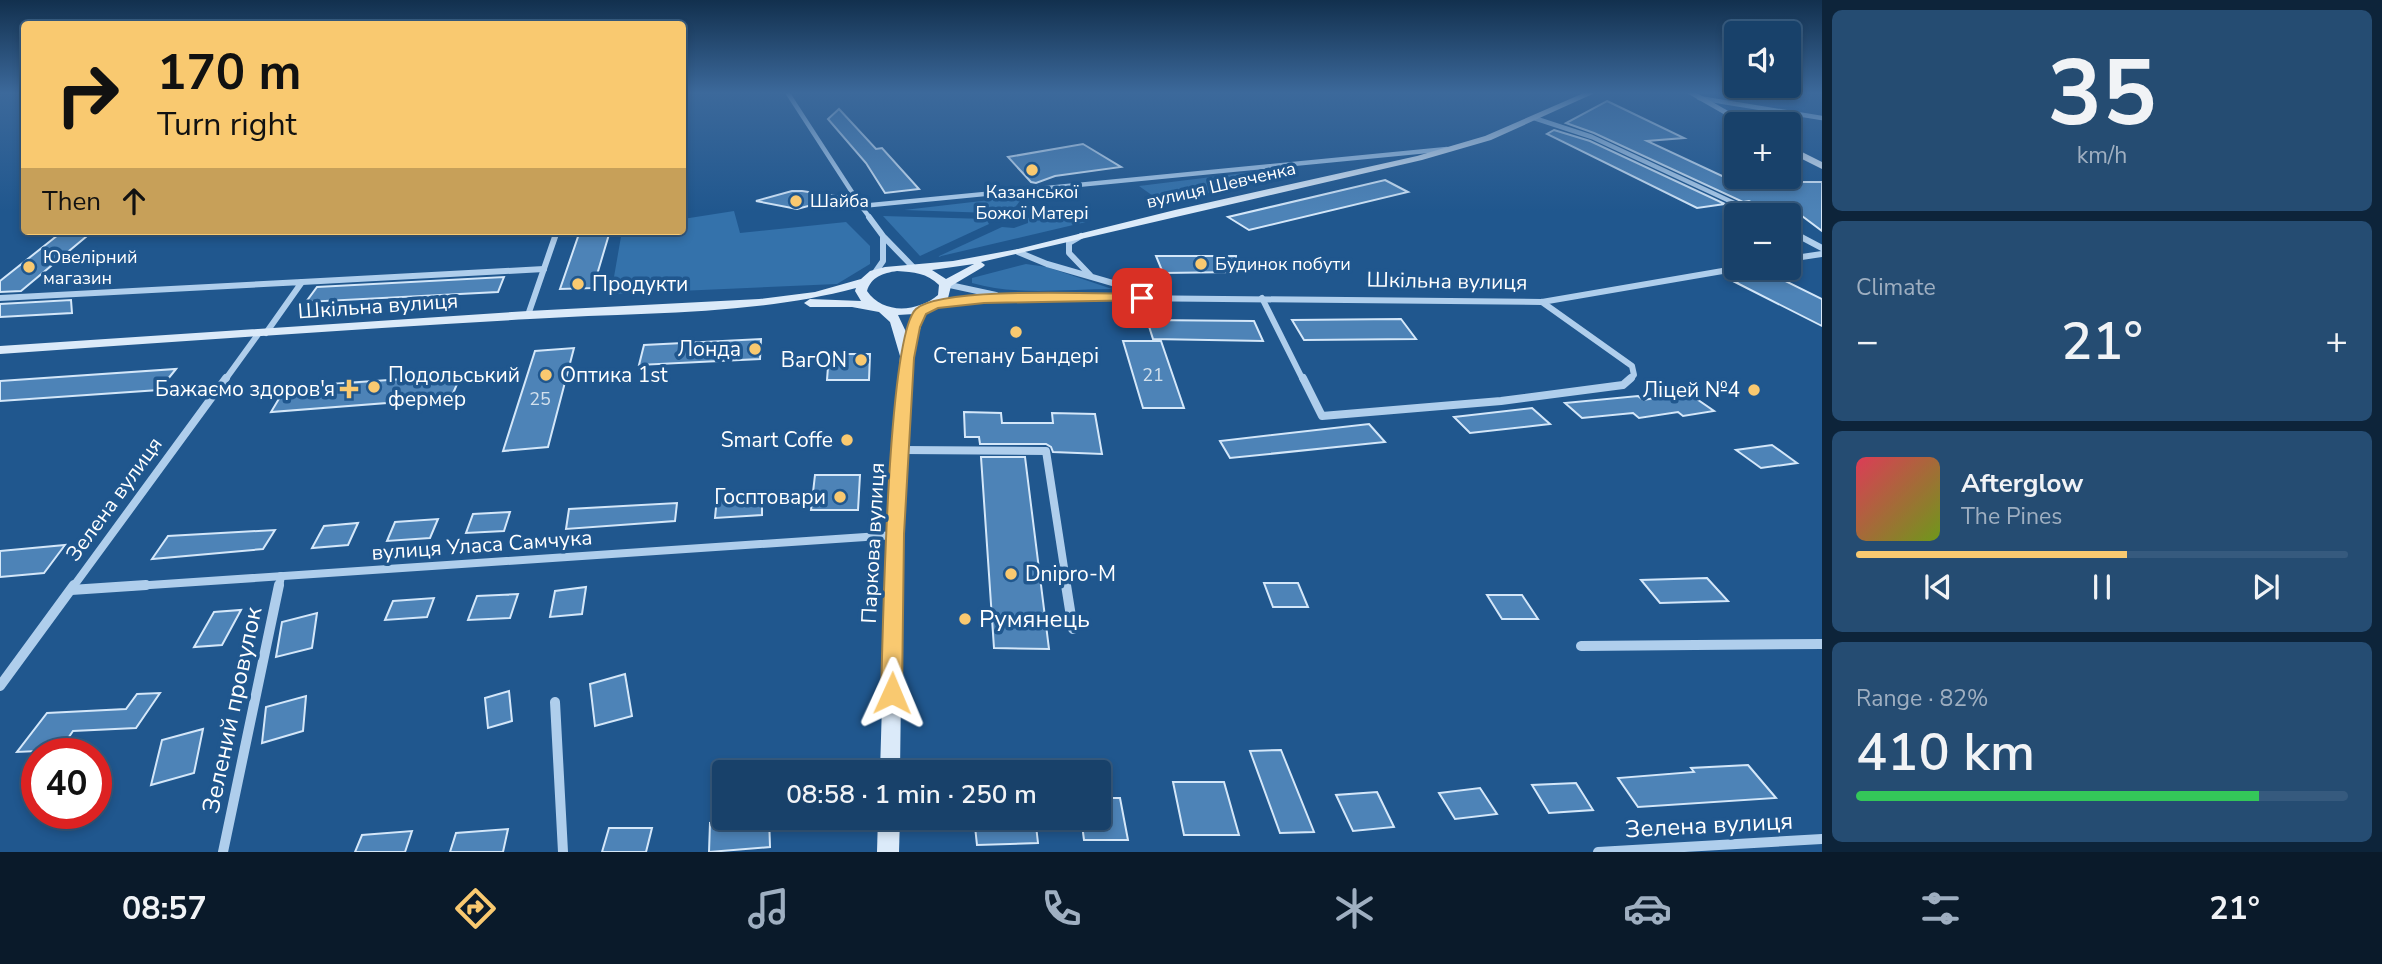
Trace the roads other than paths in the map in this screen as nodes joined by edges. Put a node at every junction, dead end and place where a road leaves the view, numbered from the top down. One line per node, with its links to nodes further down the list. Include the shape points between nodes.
1 (813, 132): 8 (street)
2 (1502, 132): 4 (main road, вулиця Шевченка)
3 (1576, 132): 7 (street)
4 (1455, 149): 8 (street); 11 (main road, вулиця Шевченка)
5 (1801, 155): 6 (main road)
6 (1822, 166)
7 (1734, 203)
8 (861, 206): 10 (street)
9 (556, 235): 18 (street)
10 (883, 236): 17 (street); 21 (street, via 882,267)
11 (1082, 236): 14 (main road, вулиця Шевченка); 20 (street, via 1069,243 1069,253)
12 (1801, 236): 13 (street)
13 (1822, 247)
14 (1016, 252): 17 (main road, вулиця Шевченка); 20 (street); 23 (main road, вулиця Шевченка)
15 (1822, 254): 16 (street)
16 (1801, 257)
17 (914, 268): 21 (main road, вулиця Шевченка, via 897,268); 23 (main road)
18 (544, 269): 22 (street); 32 (street)
19 (1724, 271): 28 (street, Шкільна вулиця)
20 (1092, 277): 26 (street)
21 (869, 278): 29 (main road, Шкільна вулиця, via 816,295); 31 (main road, Паркова вулиця, via 861,286 863,296)
22 (302, 282): 25 (street); 33 (street, Зелена вулиця)
23 (945, 284): 24 (street); 30 (main road, Паркова вулиця, via 944,296)
24 (1024, 297): 26 (street, Шкільна вулиця); 30 (street)
25 (0, 298)
26 (1166, 298): 27 (street, Шкільна вулиця)
27 (1262, 298): 28 (street, Шкільна вулиця); 28 (street, via 1322,416 1623,385 1634,375 1632,366)
28 (1542, 302)
29 (759, 303): 31 (main road, Шкільна вулиця); 32 (main road, Шкільна вулиця)
30 (934, 304): 31 (main road, Шкільна вулиця, via 904,311); 35 (main road, Паркова вулиця, via 917,319)
31 (880, 307): 35 (main road, Паркова вулиця, via 895,320)
32 (528, 315): 33 (main road, Шкільна вулиця)
33 (262, 333): 34 (main road, Шкільна вулиця); 39 (street, Зелена вулиця)
34 (0, 350)
35 (906, 358): 36 (main road, Паркова вулиця)
36 (902, 450): 37 (main road, Паркова вулиця); 40 (street, via 1046,451)
37 (895, 534): 38 (street, вулиця Уласа Самчука); 45 (main road, Паркова вулиця)
38 (281, 576): 39 (street, вулиця Уласа Самчука); 48 (street, Зелений провулок)
39 (71, 590): 43 (street, Зелена вулиця)
40 (1073, 629)
41 (1822, 644): 42 (street)
42 (1581, 646)
43 (0, 686)
44 (555, 702): 49 (street)
45 (890, 760)
46 (889, 830): 50 (main road)
47 (1822, 839): 51 (street, Зелена вулиця)
48 (223, 852)
49 (563, 852)
50 (888, 852)
51 (1598, 852)

